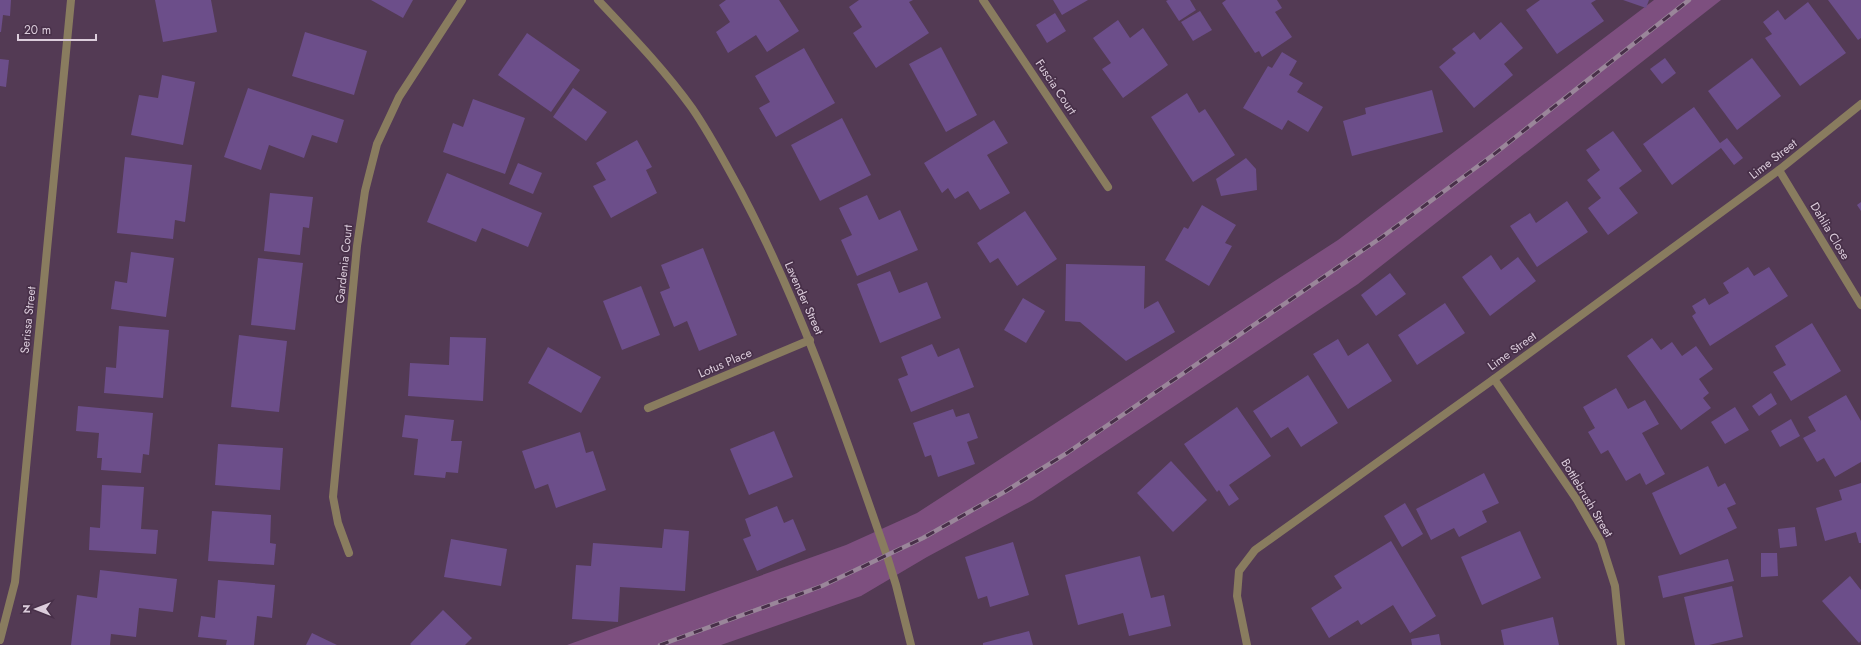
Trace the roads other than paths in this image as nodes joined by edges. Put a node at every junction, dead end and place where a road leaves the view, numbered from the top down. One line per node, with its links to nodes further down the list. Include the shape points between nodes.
1 (72, 0): 13 (street, Serissa Street, via 15,582)
2 (462, 0): 12 (street, Gardenia Court, via 398,97 377,144 365,191 357,246 333,497 338,524)
3 (598, 0): 9 (street, Lavender Street, via 644,49 692,108 726,164 761,231)
4 (983, 0): 7 (street, Fuscia Court)
5 (1861, 104): 6 (street, Lime Street)
6 (1779, 170): 8 (street, Dahlia Close); 10 (street, Lime Street)
7 (1108, 187)
8 (1861, 305)
9 (810, 340): 11 (street, Lotus Place); 14 (street, Lavender Street, via 887,556)
10 (1494, 379): 15 (street, Lime Street, via 1255,550 1239,571 1237,596); 16 (street, Bottlebrush Street, via 1577,500 1601,542 1615,586)
11 (648, 408)
12 (349, 553)
13 (0, 640)
14 (911, 645)
15 (1247, 645)
16 (1621, 645)

